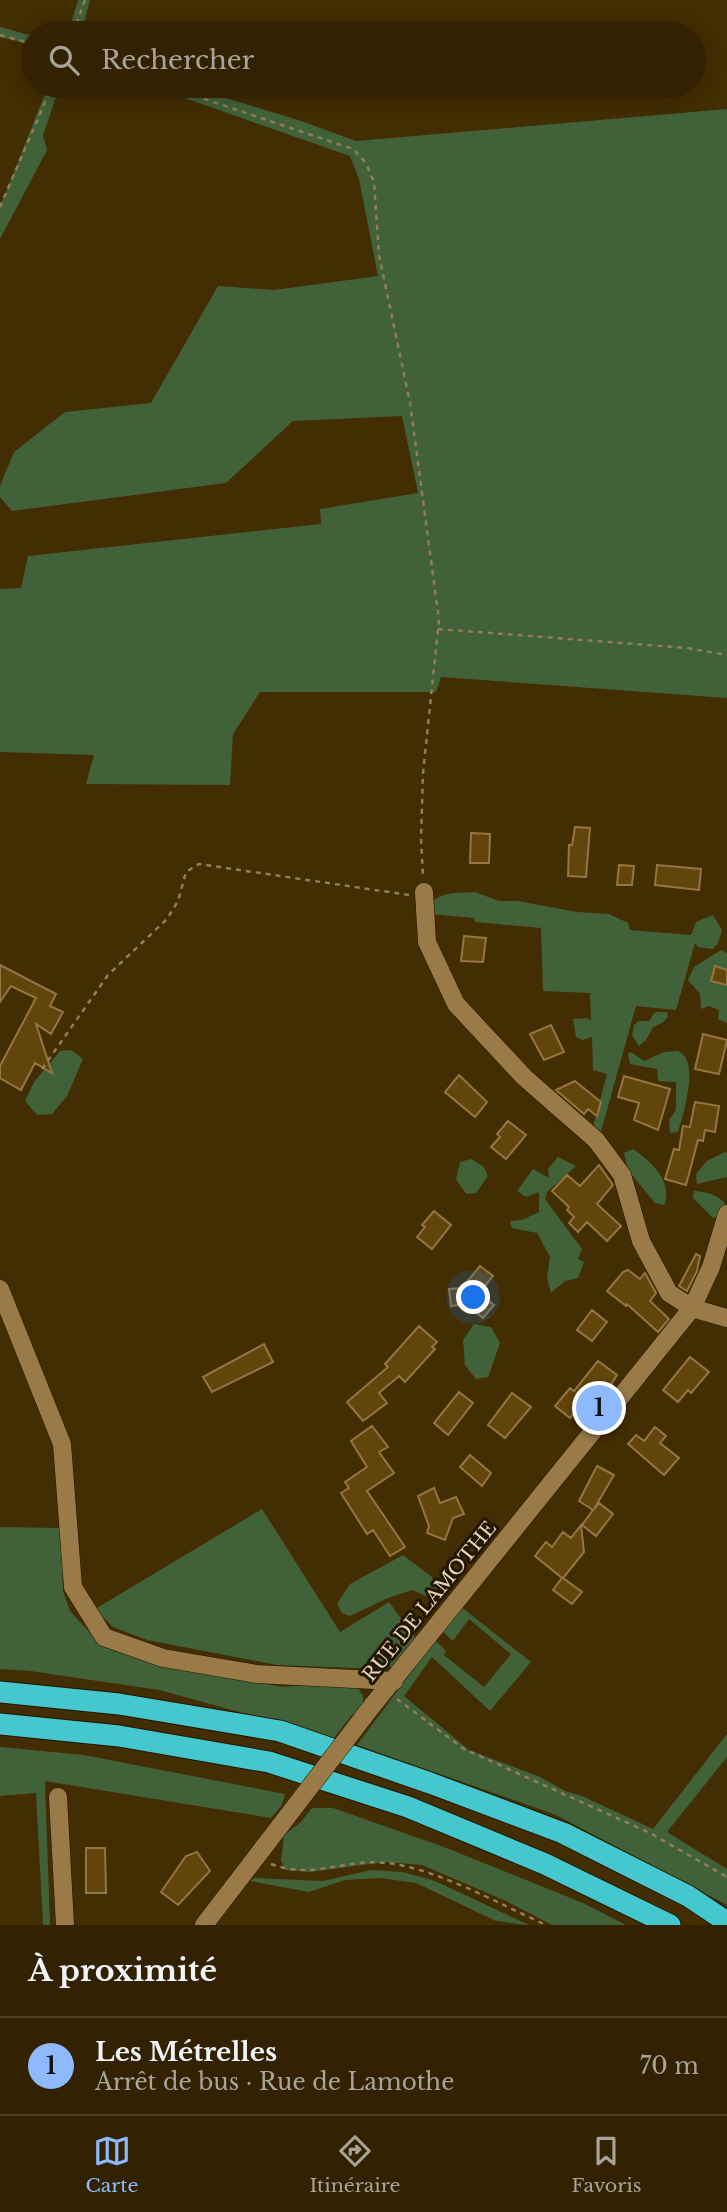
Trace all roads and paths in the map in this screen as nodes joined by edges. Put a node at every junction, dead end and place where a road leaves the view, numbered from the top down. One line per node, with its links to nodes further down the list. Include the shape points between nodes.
1 (85, 0): 2 (path)
2 (77, 21)
3 (0, 35): 4 (path)
4 (21, 41)
5 (47, 98): 7 (path)
6 (202, 98): 8 (path, via 353,149 366,163 374,182 379,255 410,402)
7 (0, 207)
8 (438, 628): 9 (path); 10 (path, via 423,773)
9 (727, 655)
10 (424, 892): 11 (path, via 411,895 199,864 186,872 167,919 108,975); 14 (street, via 427,942 456,1004 524,1077 596,1140 622,1175 641,1241 670,1293)
11 (42, 1069)
12 (727, 1214): 14 (street, RUE DE LAMOTHE, via 712,1266)
13 (0, 1289): 16 (street, via 62,1444 73,1587 104,1637 163,1658 256,1674)
14 (692, 1308): 15 (street); 16 (street, RUE DE LAMOTHE)
15 (727, 1318)
16 (390, 1686): 20 (street, RUE DE LAMOTHE, bridge); 21 (path, via 464,1749 650,1833)
17 (0, 1692): 22 (highway, via 119,1704 280,1731 563,1833 688,1896)
18 (0, 1724): 26 (highway, via 119,1737 269,1762 408,1807 545,1864)
19 (58, 1797): 23 (street)
20 (255, 1858): 24 (street, RUE DE LAMOTHE); 25 (path, via 286,1870 310,1872 385,1862 422,1871)
21 (727, 1877)
22 (727, 1922)
23 (65, 1925)
24 (204, 1925)
25 (546, 1925)
26 (670, 1925)

